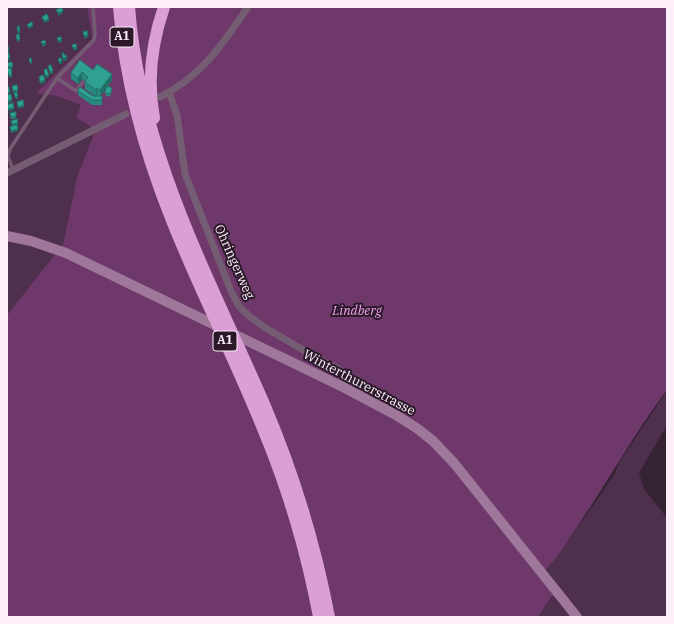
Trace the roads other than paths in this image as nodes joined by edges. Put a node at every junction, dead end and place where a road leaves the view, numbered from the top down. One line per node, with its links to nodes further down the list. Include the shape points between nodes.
1 (93, 7): 6 (lane, via 94,40)
2 (119, 7): 15 (highway, A1, via 130,84 154,172 180,240 245,385 277,465 301,539)
3 (128, 7): 11 (highway, A1, via 139,82)
4 (164, 7): 11 (highway, A1, via 156,34 152,74 152,102)
5 (248, 7): 8 (street, via 215,55)
6 (57, 78): 7 (lane, via 76,91); 12 (lane, via 9,151)
7 (83, 82)
8 (170, 92): 9 (street); 14 (street, Ohringerweg, via 177,115 185,174 239,306 264,327 322,361 339,368 348,378)
9 (160, 97)
10 (126, 114): 12 (street)
11 (161, 165): 16 (highway, A1, via 189,236 264,404 290,471 308,529)
12 (10, 171)
13 (7, 236): 14 (main road, Winterthurerstrasse, via 66,253)
14 (343, 387): 17 (main road, Winterthurerstrasse, via 418,429 446,453)
15 (319, 617)
16 (329, 617)
17 (577, 617)

